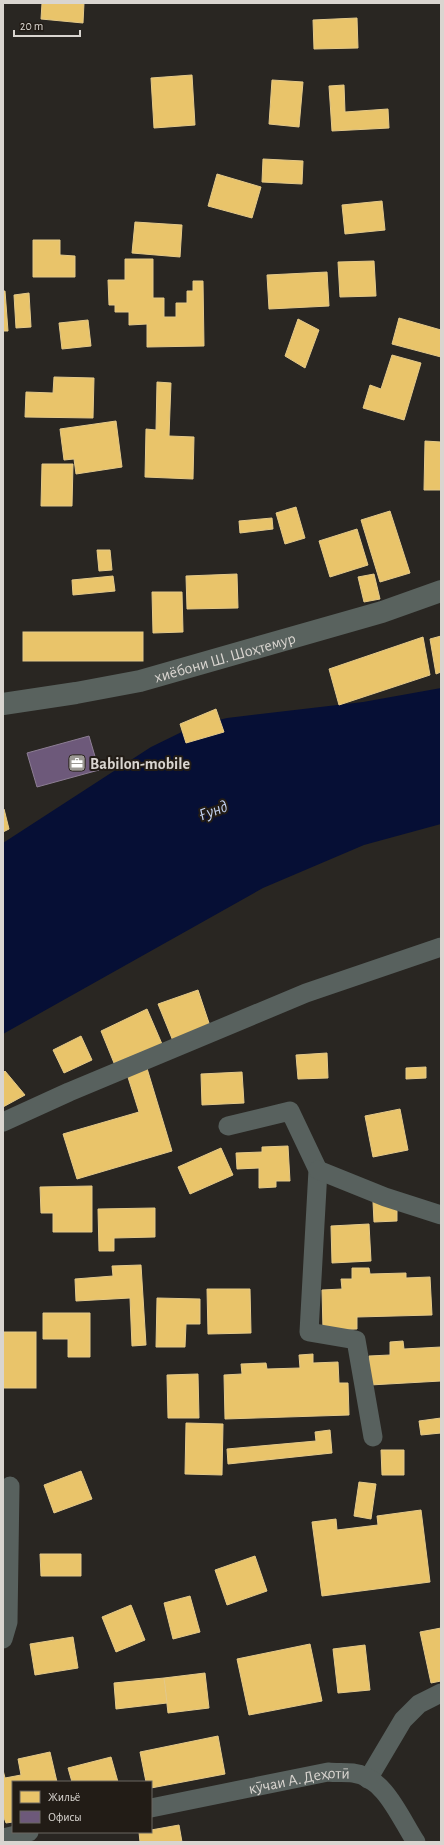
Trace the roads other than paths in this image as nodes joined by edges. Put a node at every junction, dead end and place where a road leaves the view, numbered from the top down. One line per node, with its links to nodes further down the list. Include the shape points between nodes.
1 (441, 591): 2 (main road, хиёбони Ш. Шоҳтемур, via 382,612 140,681)
2 (3, 704)
3 (441, 947): 4 (street, via 306,993)
4 (3, 1122)
5 (228, 1126): 6 (street, via 290,1111)
6 (318, 1170): 7 (street); 8 (street, via 309,1332 356,1340)
7 (441, 1215)
8 (373, 1437)
9 (10, 1486): 10 (street, via 8,1622)
10 (3, 1639)
11 (441, 1693): 12 (street, via 419,1704 403,1720)
12 (368, 1778): 13 (street, кӯчаи А. Деҳотӣ, via 354,1773 328,1772); 16 (street, кӯчаи А. Деҳотӣ, via 381,1787)
13 (152, 1808)
14 (25, 1833): 15 (street)
15 (3, 1838)
16 (416, 1842)

